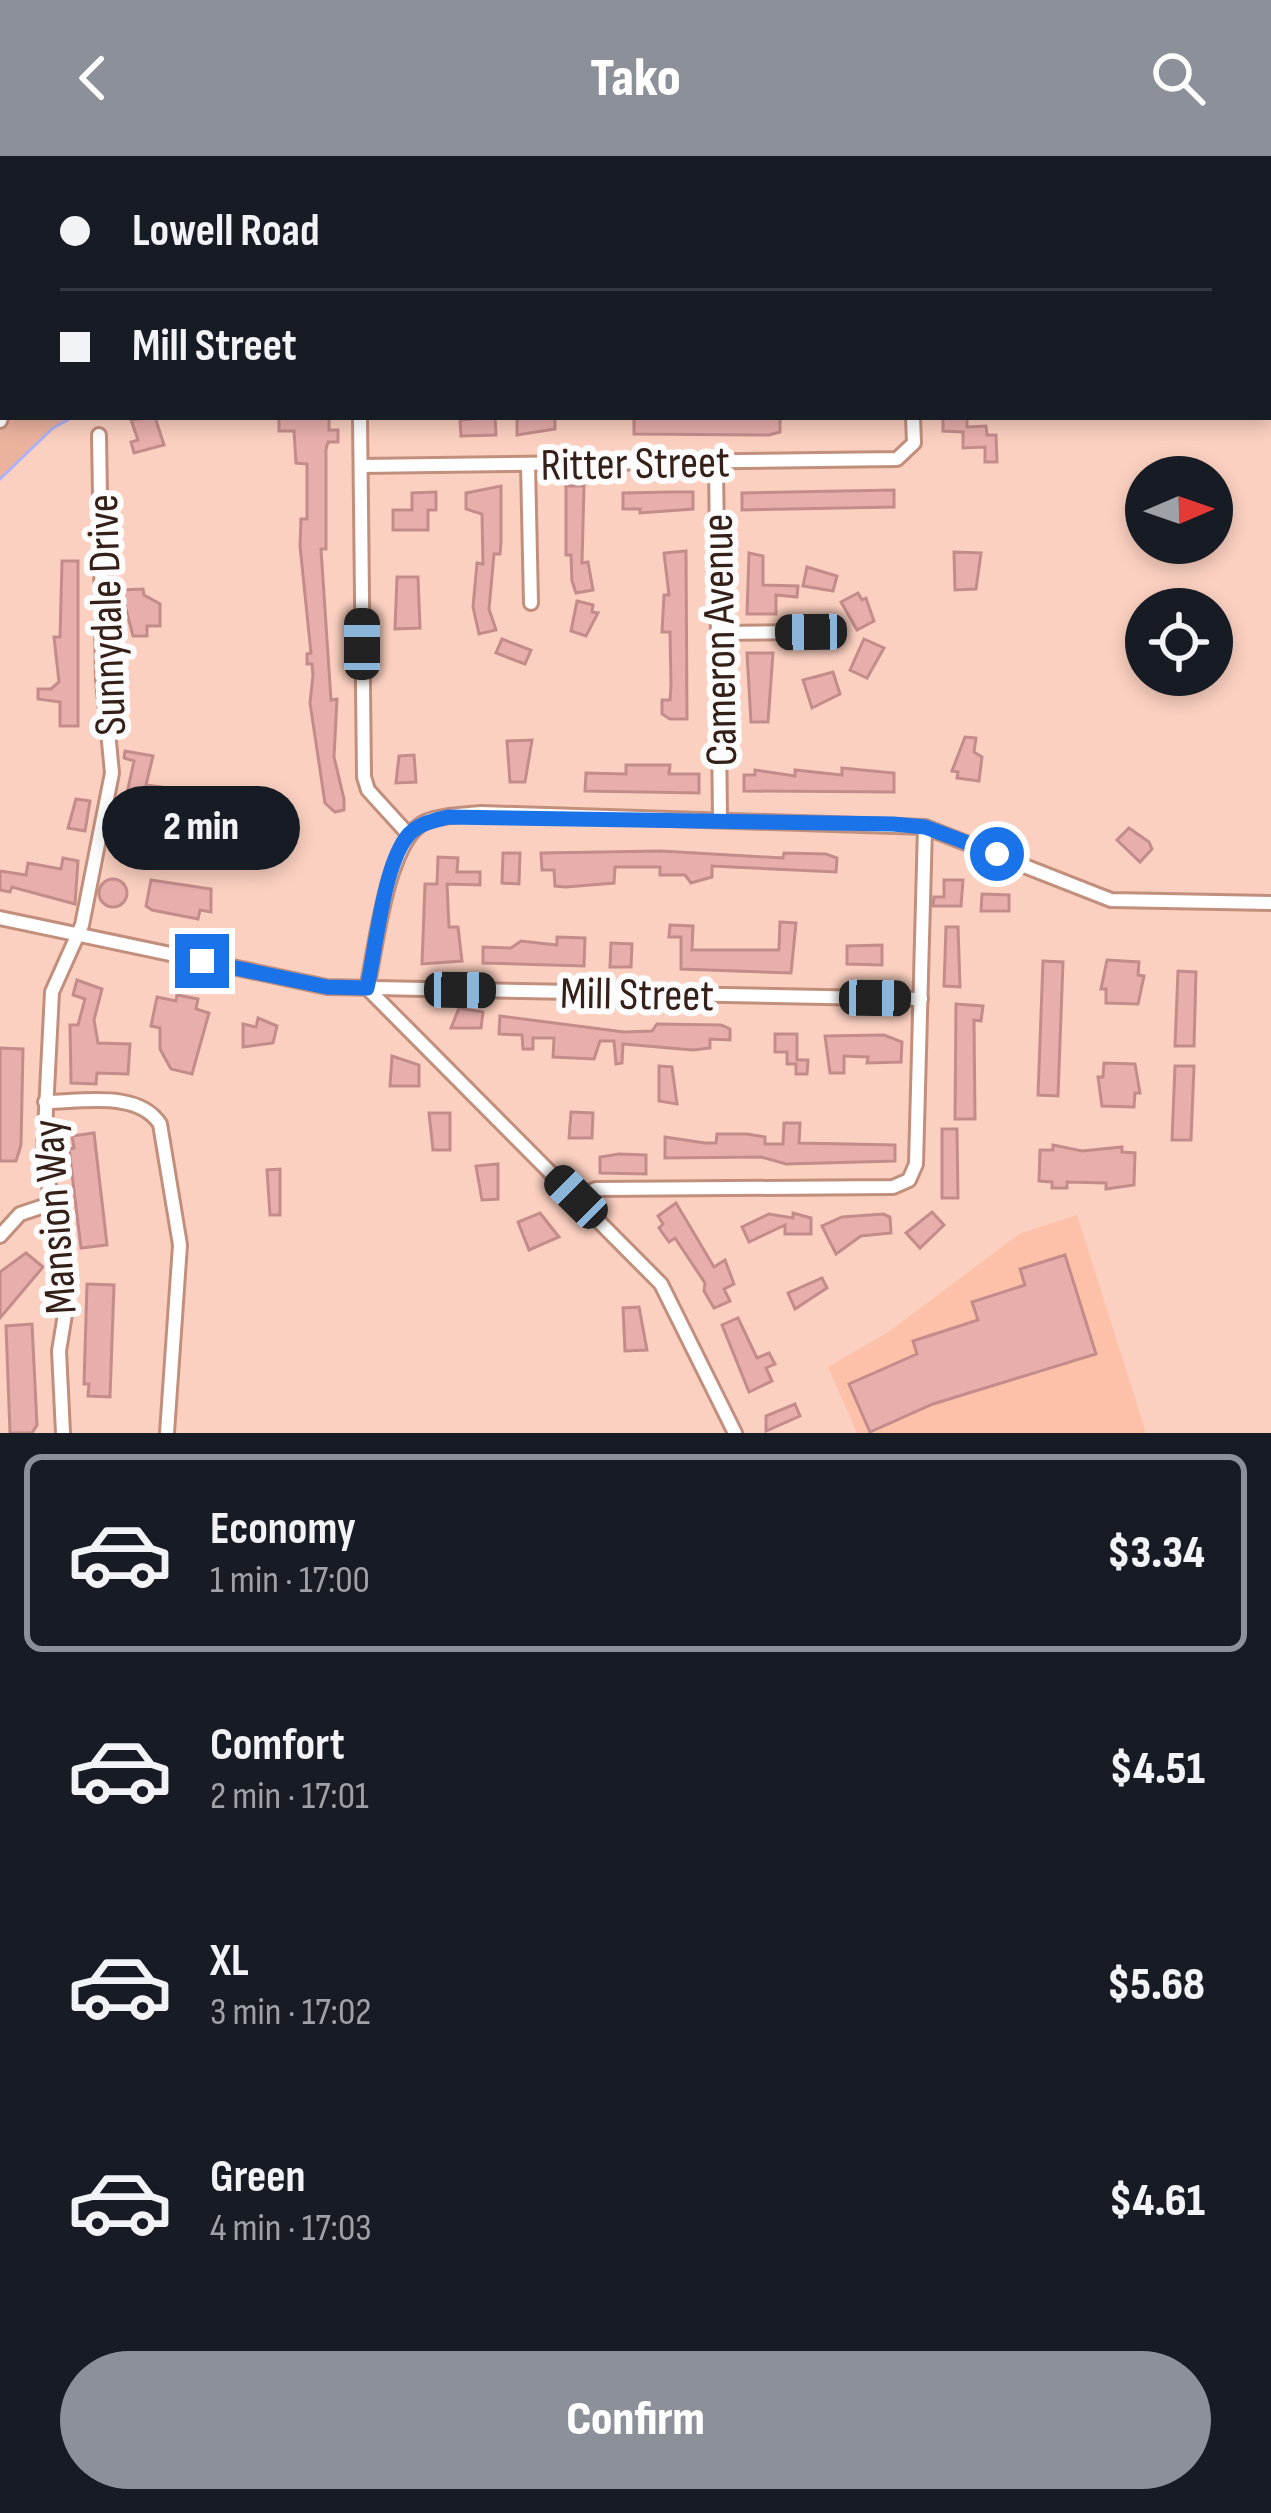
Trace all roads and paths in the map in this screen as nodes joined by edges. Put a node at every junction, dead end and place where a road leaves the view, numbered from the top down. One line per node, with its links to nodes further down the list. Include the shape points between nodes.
1 (360, 420): 6 (street)
2 (913, 420): 4 (street, Ritter Street, via 909,454 897,459)
3 (99, 435): 15 (street, Sunnydale Drive, via 112,773)
4 (716, 461): 5 (street, Ritter Street); 9 (street, Cameron Avenue)
5 (528, 464): 6 (street, Ritter Street); 7 (street)
6 (361, 466): 12 (street, via 364,777)
7 (531, 603)
8 (811, 632): 9 (street)
9 (718, 633): 10 (street, Cameron Avenue)
10 (720, 819): 11 (street); 12 (street, via 481,814 425,822)
11 (925, 827): 13 (street, via 1111,901); 17 (street)
12 (408, 834): 16 (street)
13 (1271, 903)
14 (0, 918): 15 (street, Mill Street)
15 (77, 935): 16 (street, Mill Street, via 327,987); 18 (street, Mansion Way, via 52,992)
16 (367, 988): 17 (street, Mill Street); 19 (street)
17 (921, 999): 19 (street, via 909,1180 596,1189)
18 (45, 1102): 20 (street, Mansion Way); 23 (street, via 126,1102 160,1124 180,1244)
19 (576, 1197): 24 (street, via 673,1301)
20 (50, 1204): 21 (street, via 20,1214); 22 (street, Mansion Way, via 66,1308)
21 (0, 1237)
22 (62, 1433)
23 (167, 1433)
24 (735, 1433)

